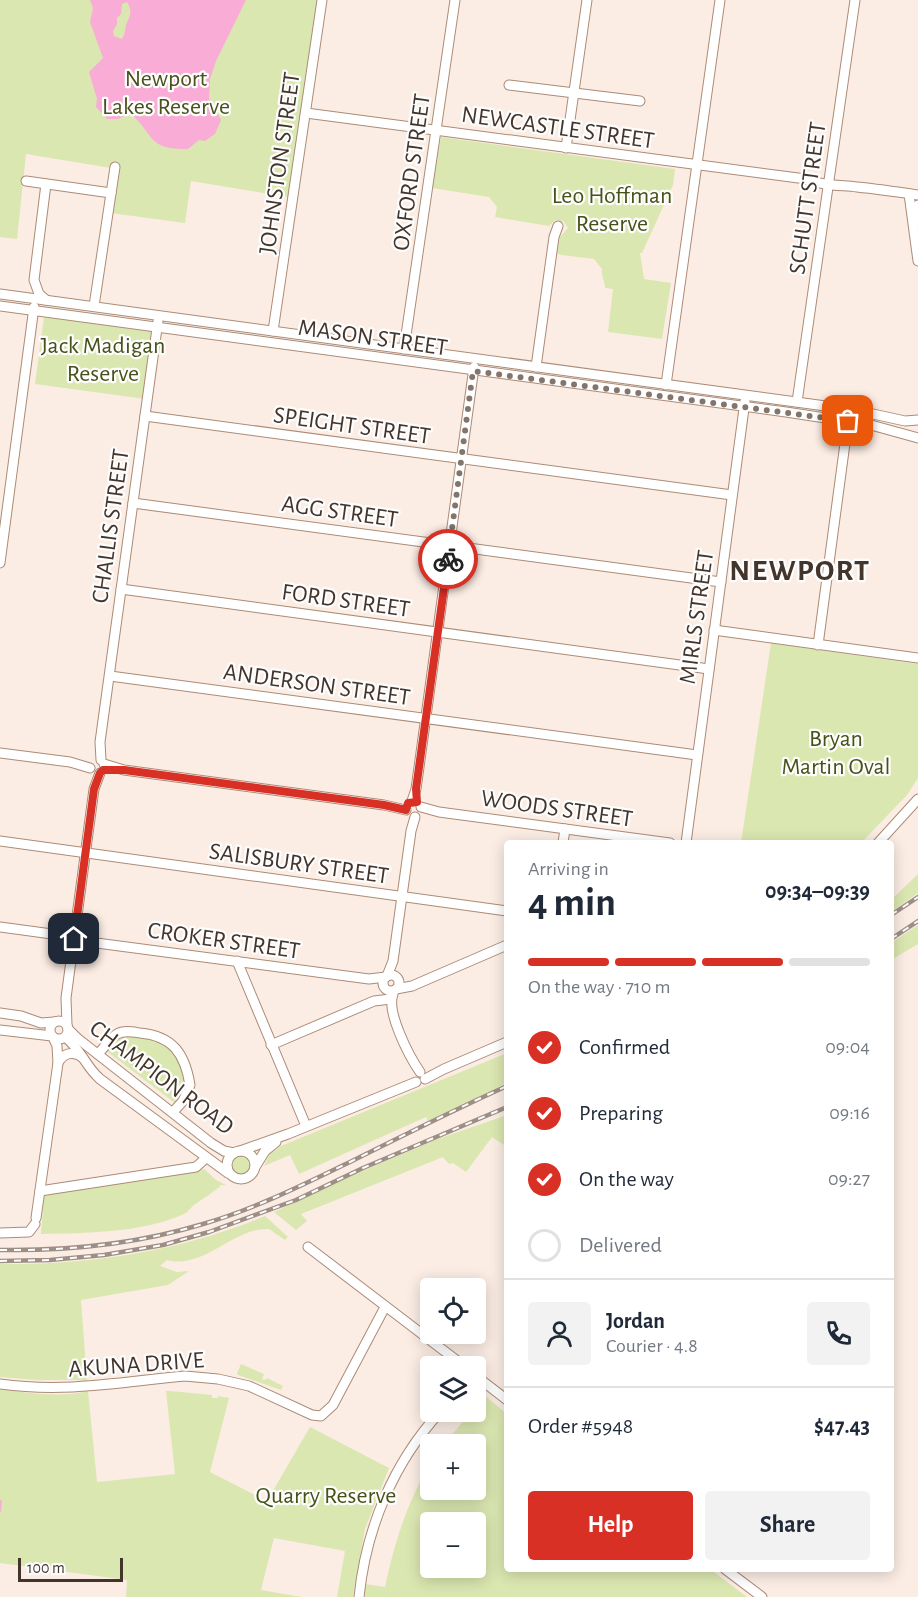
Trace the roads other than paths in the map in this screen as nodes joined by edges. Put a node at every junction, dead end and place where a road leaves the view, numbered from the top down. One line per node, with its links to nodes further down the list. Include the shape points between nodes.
1 (322, 0): 9 (street, JOHNSTON STREET)
2 (455, 0): 10 (street, OXFORD STREET)
3 (586, 0): 7 (street)
4 (720, 0): 12 (street)
5 (855, 0): 15 (street, SCHUTT STREET)
6 (509, 85): 7 (street)
7 (574, 93): 8 (street); 11 (street)
8 (640, 101)
9 (306, 112): 10 (street, NEWCASTLE STREET); 31 (street, JOHNSTON STREET)
10 (437, 130): 11 (street, NEWCASTLE STREET); 32 (street, OXFORD STREET)
11 (566, 148): 12 (street, NEWCASTLE STREET)
12 (698, 165): 15 (street, NEWCASTLE STREET); 36 (street)
13 (115, 166): 17 (street)
14 (26, 181): 16 (street)
15 (828, 182): 18 (street, NEWCASTLE STREET); 38 (street, SCHUTT STREET)
16 (46, 184): 17 (street); 25 (street, via 34,280 39,294)
17 (111, 193): 27 (street)
18 (914, 194): 20 (street)
19 (918, 205): 20 (street)
20 (914, 224): 22 (street)
21 (558, 226): 34 (street)
22 (918, 261)
23 (0, 294): 24 (street, MASON STREET)
24 (33, 298): 25 (street, MASON STREET); 28 (street)
25 (47, 300): 27 (street, MASON STREET)
26 (0, 306): 28 (street, MASON STREET)
27 (94, 306): 29 (street, MASON STREET)
28 (34, 310): 30 (street, MASON STREET); 48 (street)
29 (158, 316): 30 (street, CHALLIS STREET); 31 (street, MASON STREET)
30 (157, 327): 35 (street, MASON STREET); 40 (street, CHALLIS STREET)
31 (273, 331): 32 (street, MASON STREET)
32 (404, 349): 33 (street, MASON STREET)
33 (475, 358): 34 (street, MASON STREET); 35 (street)
34 (536, 367): 36 (street, MASON STREET)
35 (473, 371): 39 (street, MASON STREET); 44 (street)
36 (666, 385): 37 (street, MASON STREET)
37 (746, 395): 38 (street, MASON STREET); 39 (street, MIRLS STREET)
38 (797, 402): 42 (street, MASON STREET)
39 (744, 407): 41 (street, MASON STREET); 45 (street, MIRLS STREET)
40 (145, 417): 44 (street, SPEIGHT STREET); 46 (street, CHALLIS STREET)
41 (848, 421): 43 (street, MASON STREET); 53 (street)
42 (918, 423): 43 (street)
43 (918, 436)
44 (461, 459): 45 (street, SPEIGHT STREET); 47 (street)
45 (732, 495): 49 (street, MIRLS STREET)
46 (133, 503): 47 (street, AGG STREET); 50 (street, CHALLIS STREET)
47 (449, 545): 49 (street, AGG STREET); 52 (street)
48 (0, 563)
49 (721, 582): 51 (street, MIRLS STREET)
50 (121, 590): 52 (street, FORD STREET); 56 (street, CHALLIS STREET)
51 (714, 630): 53 (street); 55 (street, MIRLS STREET)
52 (438, 632): 55 (street, FORD STREET); 57 (street)
53 (818, 645): 54 (street)
54 (918, 658)
55 (709, 669): 59 (street, MIRLS STREET)
56 (110, 676): 57 (street, ANDERSON STREET); 60 (street, CHALLIS STREET)
57 (426, 718): 59 (street, ANDERSON STREET); 62 (street)
58 (0, 753): 60 (street, WOODS STREET)
59 (698, 755): 66 (street, MIRLS STREET)
60 (97, 766): 62 (street, WOODS STREET); 69 (street, CHALLIS STREET)
61 (918, 799): 67 (street)
62 (414, 809): 63 (street, WOODS STREET); 70 (street)
63 (565, 829): 64 (street); 65 (street, WOODS STREET)
64 (563, 840)
65 (648, 840)
66 (686, 840)
67 (881, 840)
68 (0, 841): 69 (street, SALISBURY STREET)
69 (85, 854): 70 (street, SALISBURY STREET); 73 (street, CHALLIS STREET)
70 (402, 897): 71 (street, SALISBURY STREET); 75 (street)
71 (504, 911)
72 (0, 927): 73 (street, CROKER STREET)
73 (74, 938): 76 (street, CROKER STREET); 79 (street, CHALLIS STREET)
74 (504, 946): 78 (street, via 416,983)
75 (393, 961): 77 (street); 78 (street)
76 (237, 962): 77 (street, CROKER STREET); 87 (street)
77 (385, 981): 78 (street, via 393,975); 78 (street, via 391,991); 80 (street)
78 (397, 984): 80 (street)
79 (66, 998): 82 (street, CHALLIS STREET); 84 (street, CHALLIS STREET)
80 (388, 999): 87 (street, via 374,1001); 91 (street)
81 (0, 1013): 82 (street, via 41,1023)
82 (54, 1022): 84 (street, via 62,1021); 85 (street, via 50,1030)
83 (0, 1029): 85 (street)
84 (66, 1032): 85 (street, via 59,1039); 88 (street, CHAMPION ROAD); 89 (street, CHAMPION ROAD); 90 (street, CHALLIS STREET)
85 (53, 1037): 90 (street, CHALLIS STREET)
86 (504, 1043): 91 (street)
87 (271, 1045): 93 (street)
88 (98, 1054): 92 (street, CHAMPION ROAD); 92 (street, via 123,1031 158,1036 172,1044 180,1053 190,1085)
89 (83, 1059): 90 (street, via 72,1053); 96 (street, CHAMPION ROAD, via 100,1079)
90 (58, 1063): 99 (street, CHALLIS STREET)
91 (419, 1076): 93 (street)
92 (173, 1112): 95 (street, CHAMPION ROAD, via 215,1146)
93 (306, 1126): 94 (street)
94 (288, 1134): 95 (street); 97 (street, via 269,1146)
95 (237, 1152): 97 (street, via 250,1155); 98 (street, via 227,1161)
96 (206, 1158): 98 (street, CHAMPION ROAD); 99 (street, via 194,1168)
97 (255, 1167): 98 (street, via 246,1179 236,1179)
98 (228, 1173)
99 (40, 1191): 100 (street, CHALLIS STREET, via 36,1221 29,1232)
100 (0, 1233)
101 (308, 1247): 102 (street)
102 (385, 1307): 103 (street); 104 (street, AKUNA DRIVE, via 333,1405 321,1416 249,1386 203,1377 49,1389)
103 (451, 1356)
104 (0, 1384)
105 (486, 1384): 106 (street)
106 (504, 1398)
107 (432, 1422): 109 (street, via 406,1456 385,1497 373,1527)
108 (729, 1572): 110 (street)
109 (359, 1597)
110 (762, 1597)

